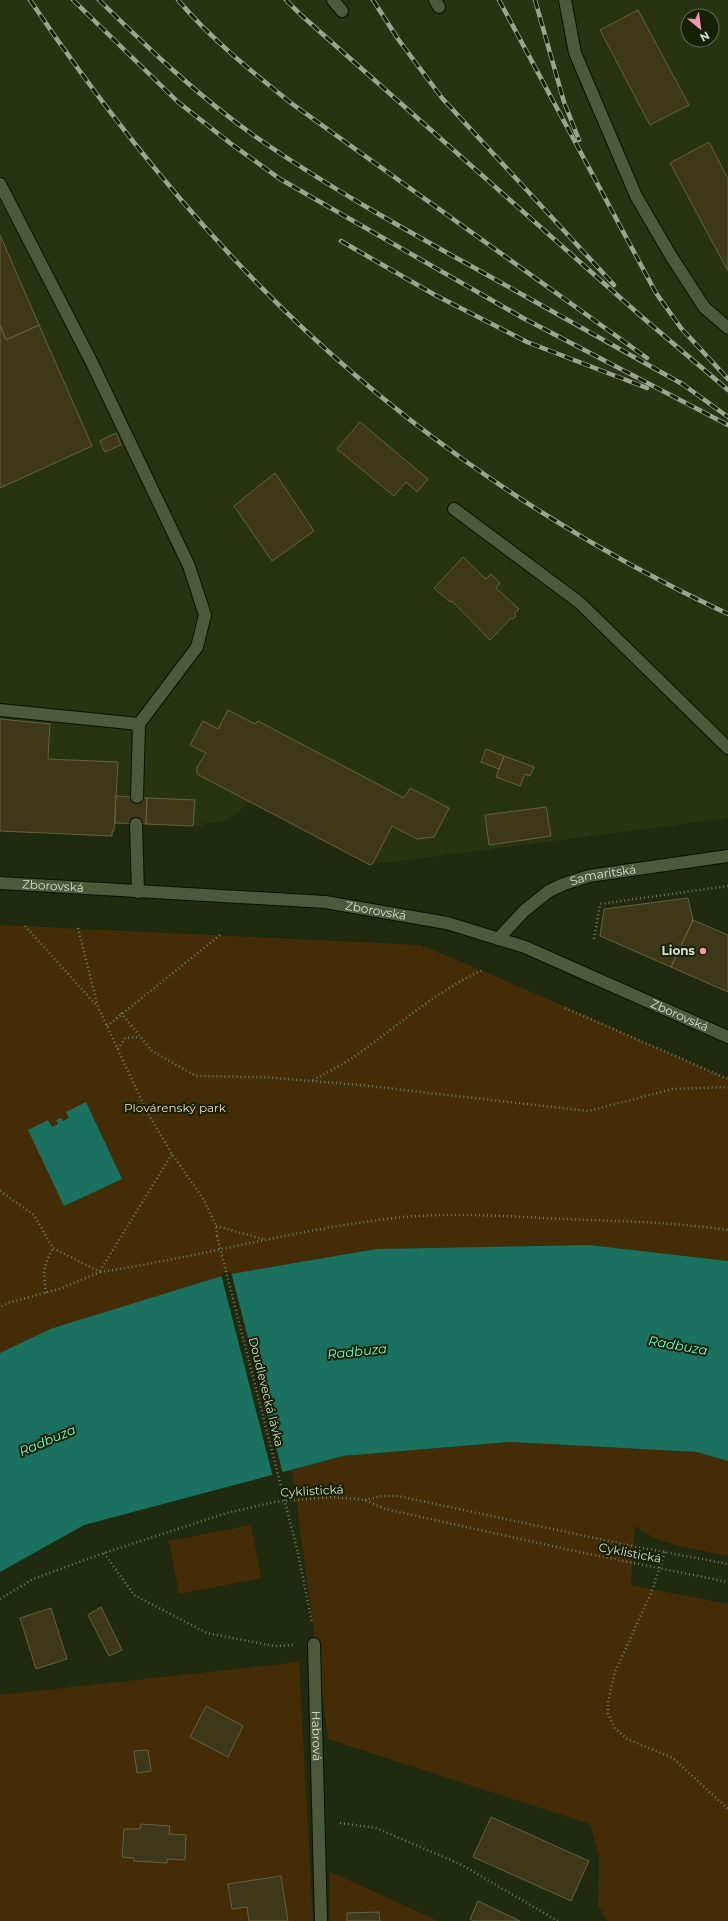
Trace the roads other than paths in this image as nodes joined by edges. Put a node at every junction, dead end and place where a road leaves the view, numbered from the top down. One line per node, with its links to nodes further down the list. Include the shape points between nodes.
1 (333, 0): 3 (main road)
2 (565, 0): 5 (main road, via 575,53 636,196 704,307)
3 (342, 11)
4 (0, 184): 8 (main road, via 92,363 189,566 205,615 197,647)
5 (728, 328)
6 (454, 509): 9 (main road, via 580,603)
7 (0, 710): 8 (main road)
8 (139, 724): 10 (main road)
9 (728, 748)
10 (137, 797)
11 (136, 824): 14 (main road)
12 (728, 856): 15 (main road, Samaritská, via 589,876 564,884 524,911)
13 (0, 883): 14 (main road, Zborovská)
14 (138, 892): 15 (main road, Zborovská, via 325,902 447,923)
15 (498, 940): 16 (main road, Zborovská, via 525,947)
16 (728, 1037)
17 (314, 1644): 18 (main road, Habrová)
18 (321, 1921)

